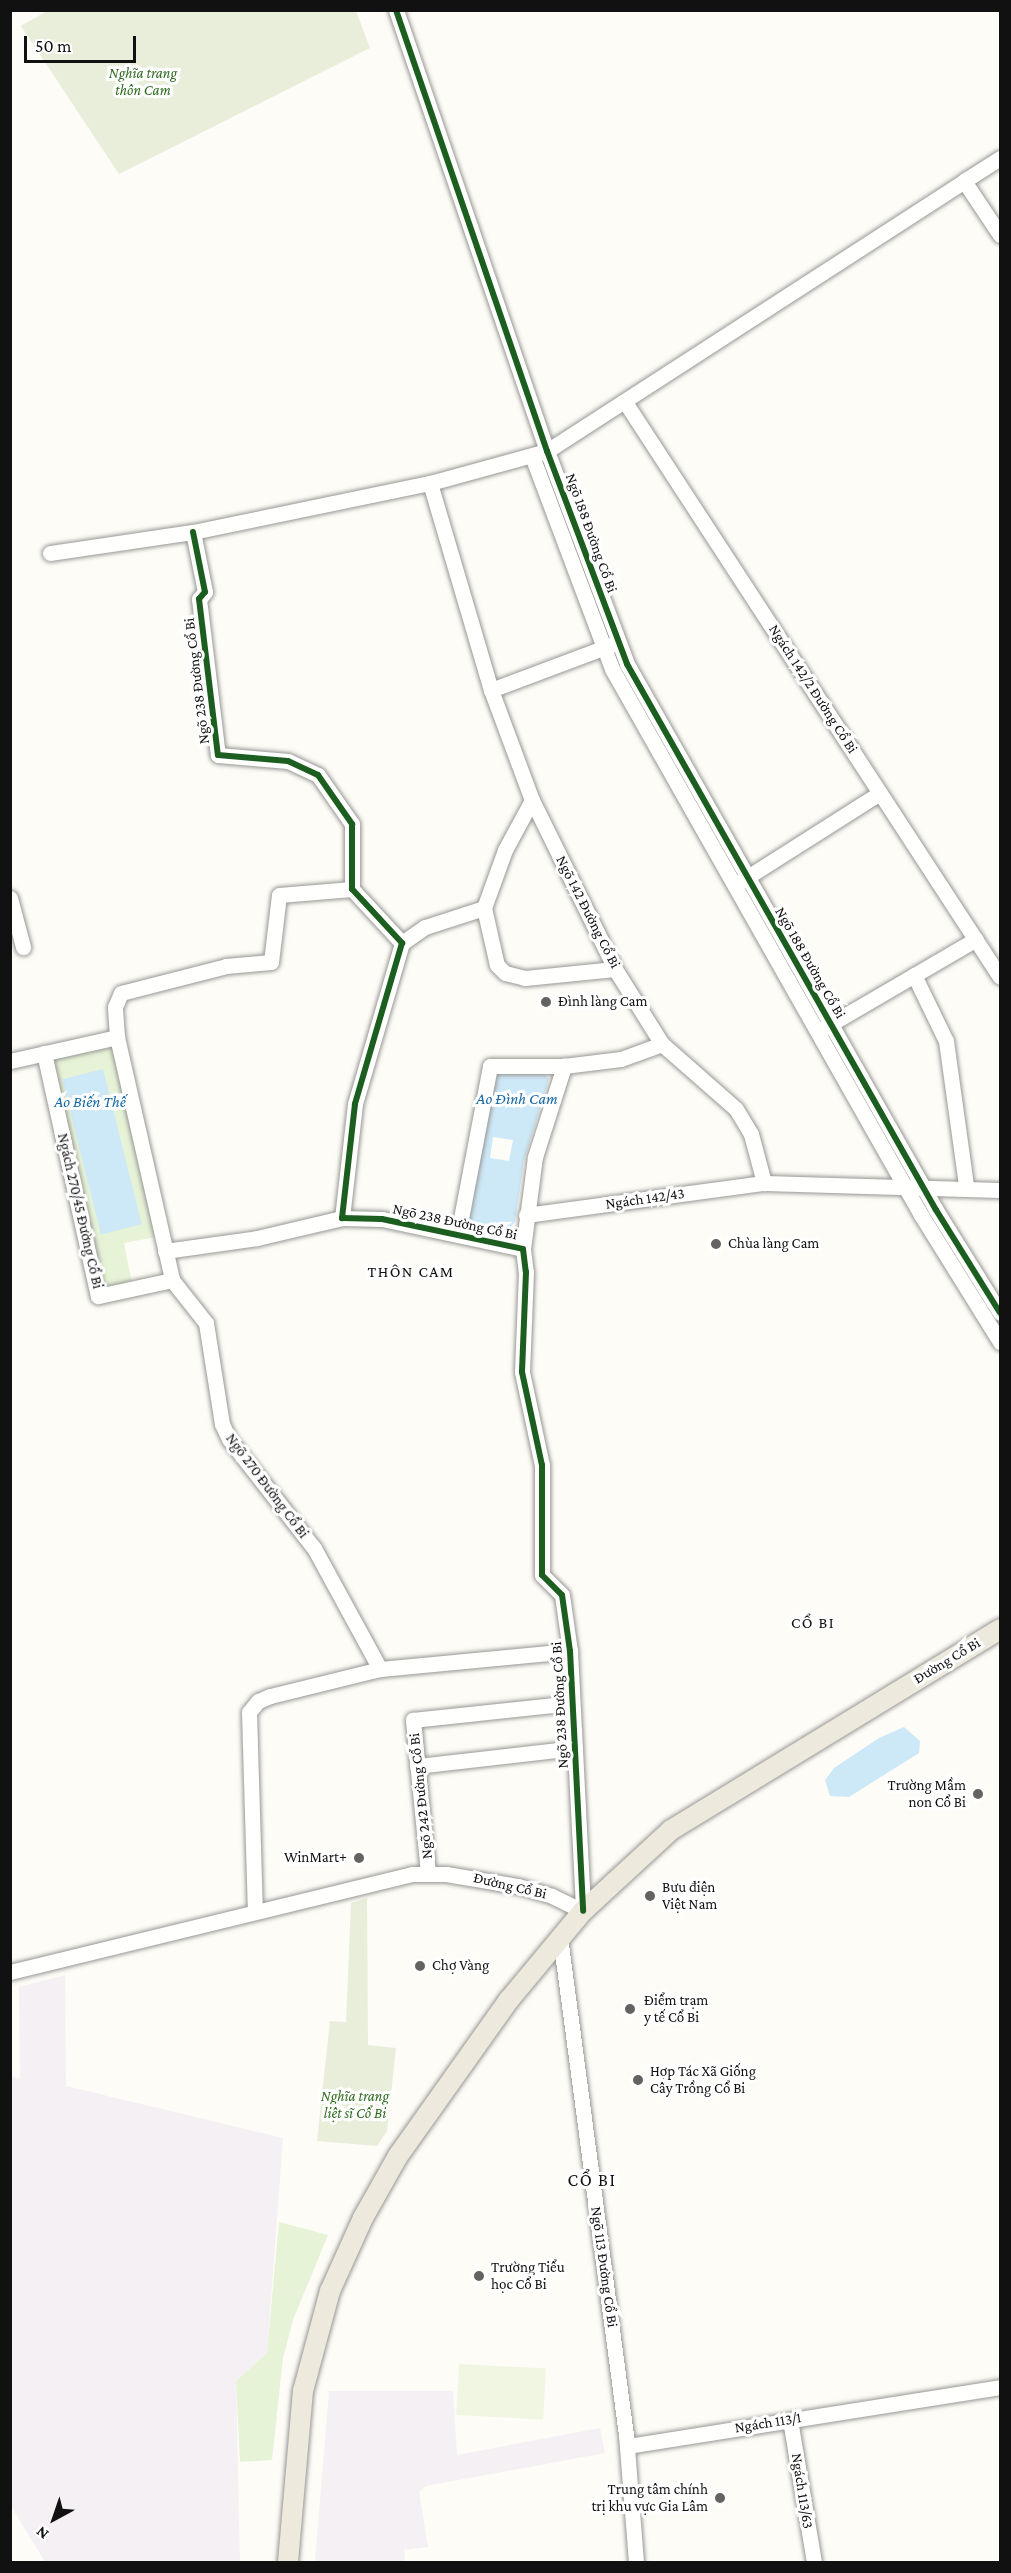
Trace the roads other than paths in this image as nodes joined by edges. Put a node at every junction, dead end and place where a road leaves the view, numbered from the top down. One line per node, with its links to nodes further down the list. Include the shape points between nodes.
1 (396, 10): 6 (street, Ngõ 188 Đường Cổ Bi)
2 (1000, 158): 3 (street)
3 (964, 180): 4 (street); 5 (street)
4 (1000, 235)
5 (625, 402): 6 (street); 14 (street, Ngách 142/2 Đường Cổ Bi)
6 (547, 451): 7 (street); 11 (street, Ngõ 188 Đường Cổ Bi)
7 (532, 456): 8 (street); 12 (street, Ngõ 188 Đường Cổ Bi)
8 (430, 483): 9 (street); 13 (street, Ngõ 142 Đường Cổ Bi)
9 (193, 532): 10 (street); 17 (street, Ngõ 238 Đường Cổ Bi, via 205,592 199,599 218,755 288,761 318,775 352,824)
10 (50, 553)
11 (618, 641): 12 (street); 16 (street, Ngõ 188 Đường Cổ Bi)
12 (604, 649): 13 (street); 16 (street, Ngõ 188 Đường Cổ Bi, via 663,764)
13 (490, 690): 15 (street, Ngõ 142 Đường Cổ Bi)
14 (880, 793): 16 (street); 20 (street, Ngách 142/2 Đường Cổ Bi)
15 (532, 800): 19 (street, via 505,850); 23 (street, Ngõ 142 Đường Cổ Bi)
16 (740, 882): 26 (street, Ngõ 188 Đường Cổ Bi)
17 (352, 889): 21 (street); 27 (street, Ngõ 270 Đường Cổ Bi, via 279,895 271,962 226,966 121,993 115,1007)
18 (10, 898): 22 (street)
19 (484, 908): 21 (street, via 425,927); 23 (street, via 496,965 505,973 525,978)
20 (976, 939): 24 (street); 25 (street, Ngách 142/2 Đường Cổ Bi)
21 (402, 943): 38 (street, via 355,1104)
22 (23, 947)
23 (615, 969): 28 (street, Ngõ 142 Đường Cổ Bi)
24 (914, 975): 26 (street); 35 (street, via 946,1041)
25 (1000, 976)
26 (824, 1028): 33 (street, Ngõ 188 Đường Cổ Bi); 34 (street, Ngõ 188 Đường Cổ Bi)
27 (117, 1037): 29 (street); 41 (street, Ngõ 270 Đường Cổ Bi)
28 (662, 1044): 31 (street, via 621,1059); 32 (street, Ngõ 142 Đường Cổ Bi, via 736,1109 752,1134)
29 (44, 1053): 30 (street); 42 (street, Ngách 270/45 Đường Cổ Bi, via 98,1296)
30 (10, 1061)
31 (564, 1066): 37 (street, via 535,1157); 39 (street, via 490,1066)
32 (764, 1183): 33 (street); 37 (street, Ngách 142/43)
33 (905, 1185): 34 (street); 44 (street, Ngõ 188 Đường Cổ Bi)
34 (923, 1185): 35 (street); 43 (street, Ngõ 188 Đường Cổ Bi)
35 (966, 1186): 36 (street)
36 (1000, 1190)
37 (526, 1215): 40 (street)
38 (342, 1218): 39 (street, Ngõ 238 Đường Cổ Bi, via 382,1219); 41 (street, Ngõ 238 Đường Cổ Bi, via 256,1238)
39 (458, 1234): 40 (street, Ngõ 238 Đường Cổ Bi)
40 (523, 1249): 46 (street, Ngõ 238 Đường Cổ Bi, via 526,1272 520,1349 542,1465 542,1575 562,1595)
41 (165, 1251): 42 (street, Ngõ 270 Đường Cổ Bi)
42 (172, 1280): 47 (street, Ngõ 270 Đường Cổ Bi, via 206,1323 222,1424 229,1439 314,1548)
43 (1000, 1313)
44 (1000, 1342)
45 (1000, 1629): 53 (main road, Đường Cổ Bi, via 685,1820 645,1851)
46 (570, 1651): 47 (street); 49 (street, Ngõ 238 Đường Cổ Bi)
47 (380, 1669): 52 (street, via 270,1696 258,1701 249,1712)
48 (554, 1705): 50 (street, Ngõ 242 Đường Cổ Bi, via 413,1720)
49 (575, 1748): 50 (street); 53 (street, Ngõ 238 Đường Cổ Bi)
50 (417, 1766): 51 (street, Ngõ 242 Đường Cổ Bi)
51 (428, 1873): 52 (street, Đường Cổ Bi); 53 (street, Đường Cổ Bi, via 518,1886)
52 (255, 1910): 55 (street, Đường Cổ Bi)
53 (583, 1911): 54 (main road)
54 (560, 1938): 58 (street, Ngõ 113 Đường Cổ Bi); 59 (main road, via 413,2133 345,2253 318,2323 304,2381)
55 (10, 1972)
56 (1000, 2387): 57 (street, Ngách 113/1)
57 (790, 2420): 58 (street, Ngách 113/1); 61 (street, Ngách 113/63)
58 (628, 2446): 60 (street, Ngõ 113 Đường Cổ Bi)
59 (288, 2562)
60 (636, 2562)
61 (814, 2562)

